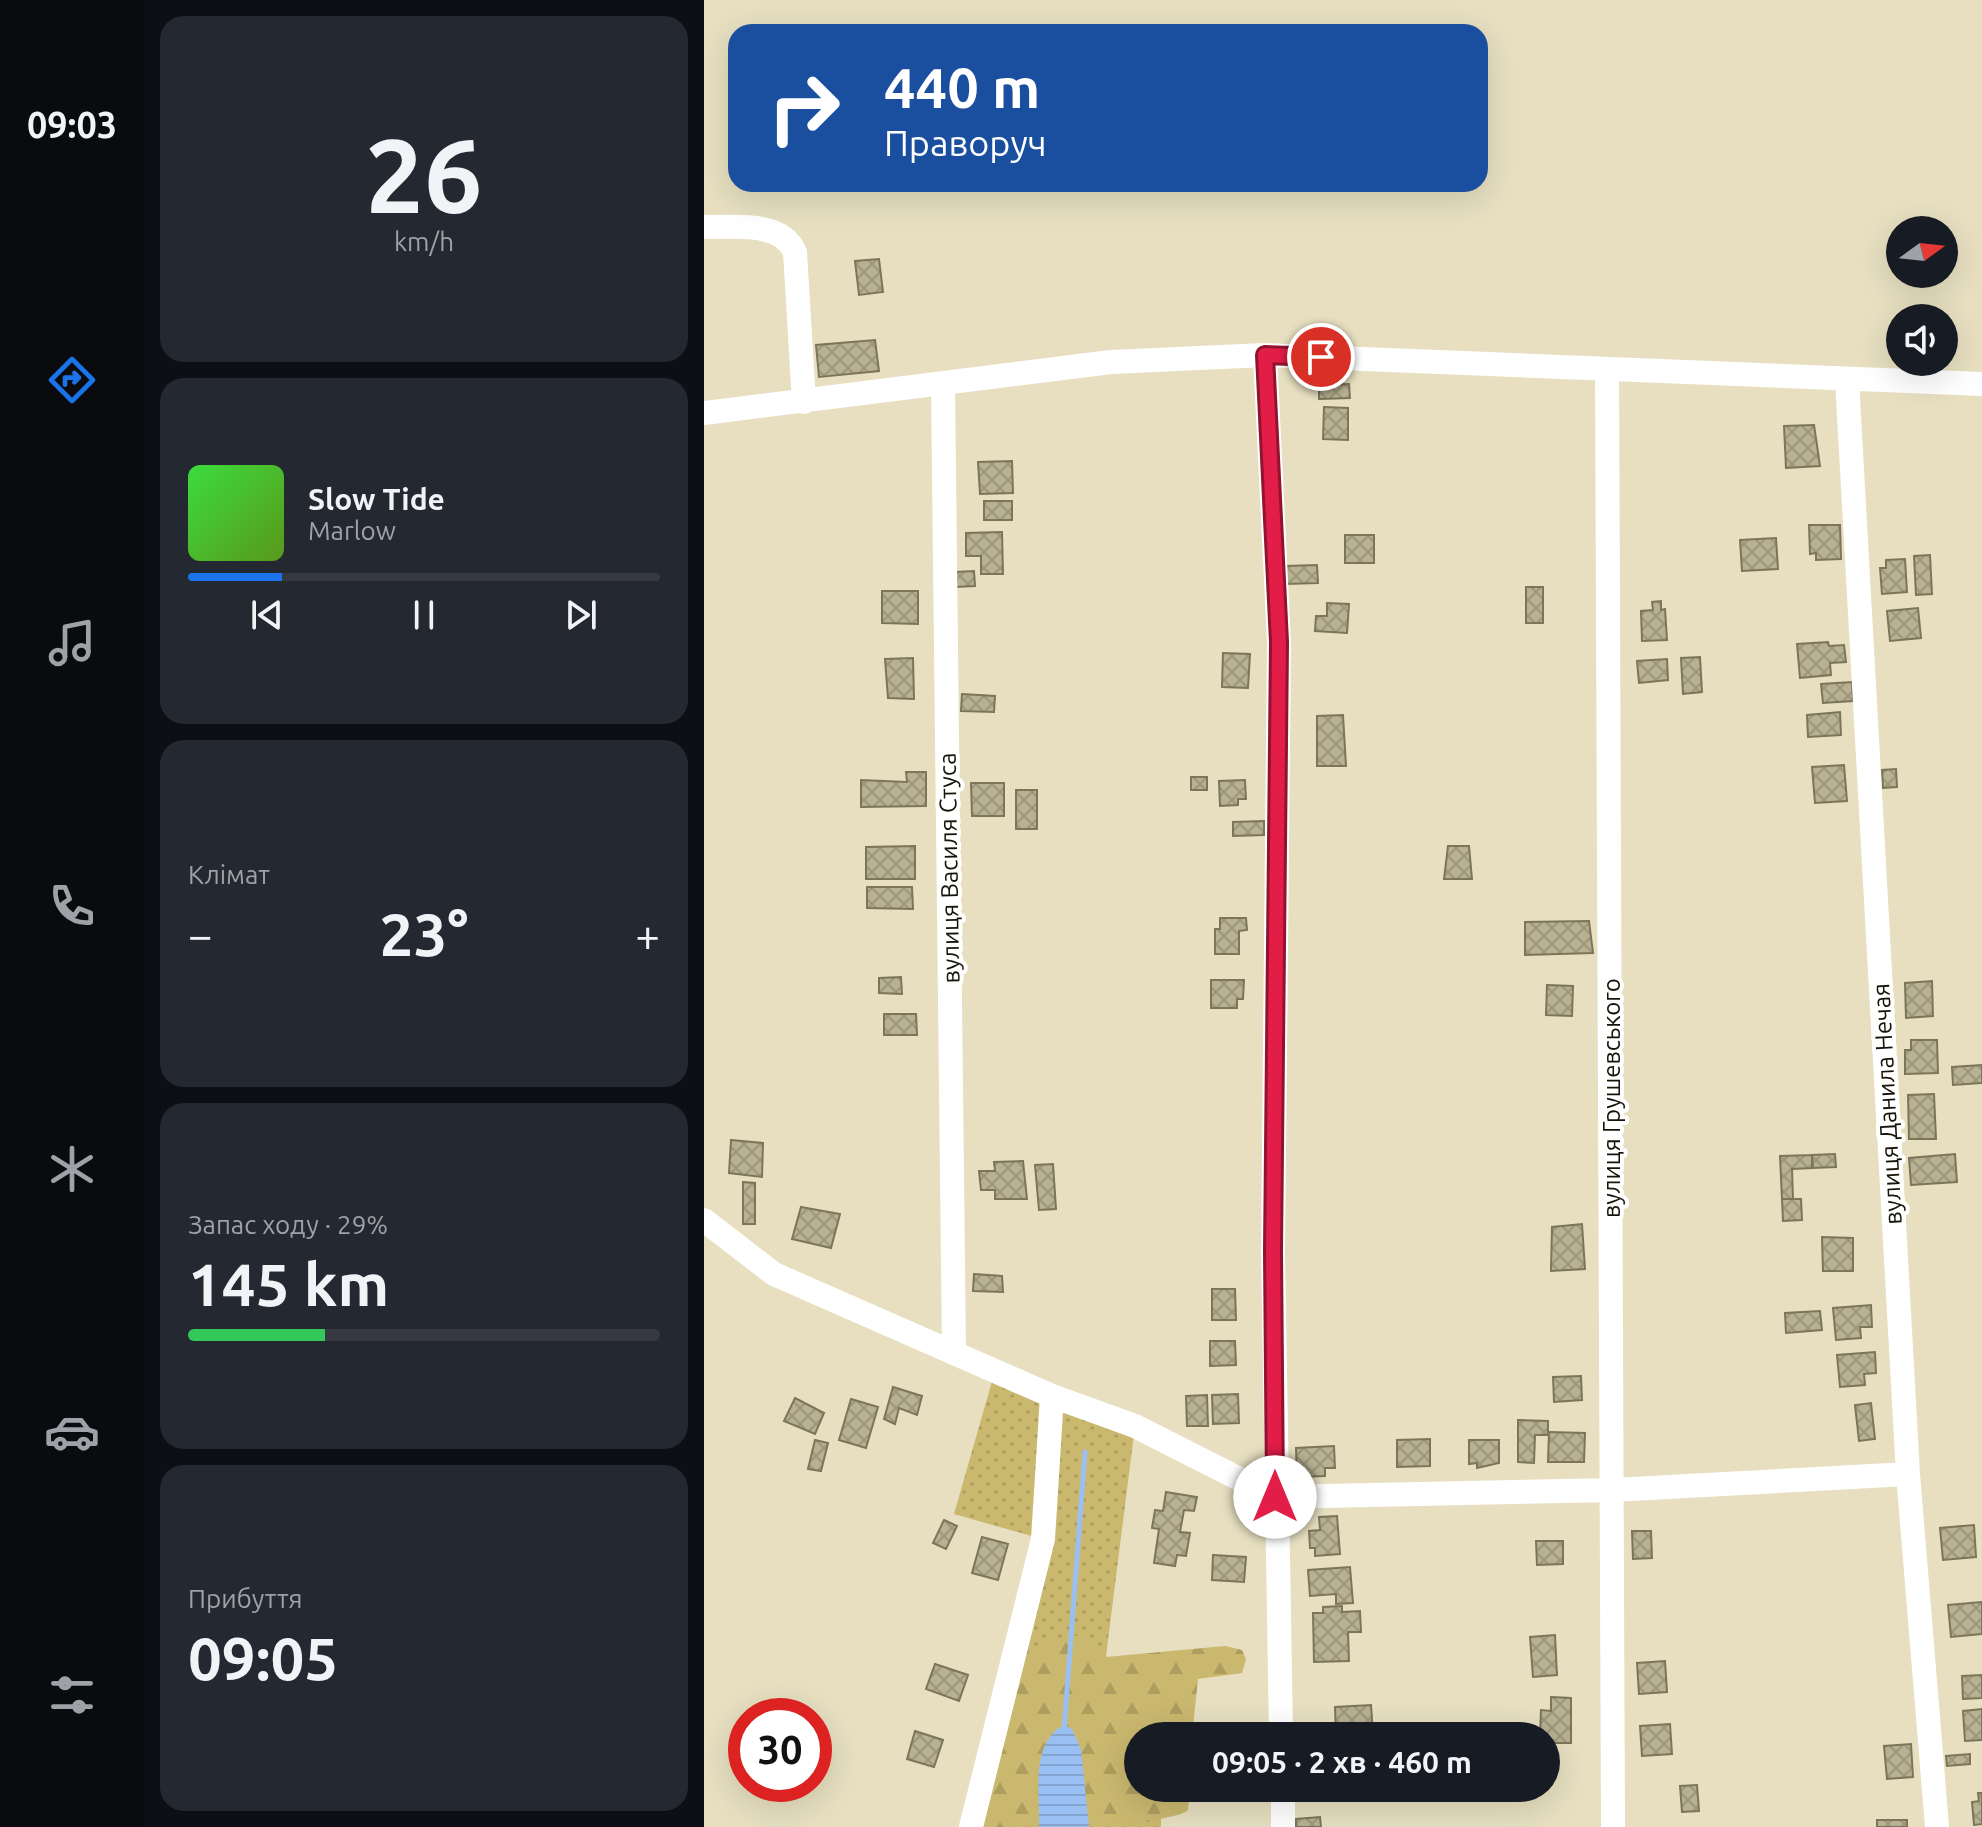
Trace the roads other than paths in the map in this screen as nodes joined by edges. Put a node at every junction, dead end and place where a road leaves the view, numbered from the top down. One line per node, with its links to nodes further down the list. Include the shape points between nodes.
1 (704, 227): 7 (street, via 774,230 789,238 795,252)
2 (1265, 355): 3 (street); 6 (street, via 1111,362); 14 (street, via 1279,642)
3 (1607, 369): 4 (street); 13 (street, вулиця Грушевського)
4 (1847, 380): 5 (street); 12 (street, вулиця Данила Нечая)
5 (1982, 384)
6 (943, 385): 7 (street); 10 (street, вулиця Василя Стуса)
7 (804, 402): 8 (street)
8 (704, 413)
9 (704, 1220): 10 (street, via 774,1274)
10 (954, 1352): 11 (street)
11 (1052, 1396): 14 (street, via 1135,1426); 17 (street, via 1043,1539)
12 (1908, 1474): 13 (street); 20 (street, вулиця Данила Нечая)
13 (1613, 1490): 14 (street); 19 (street, вулиця Грушевського)
14 (1275, 1497): 15 (street)
15 (1281, 1722)
16 (1283, 1802): 18 (street)
17 (971, 1827)
18 (1283, 1827)
19 (1613, 1827)
20 (1937, 1827)

